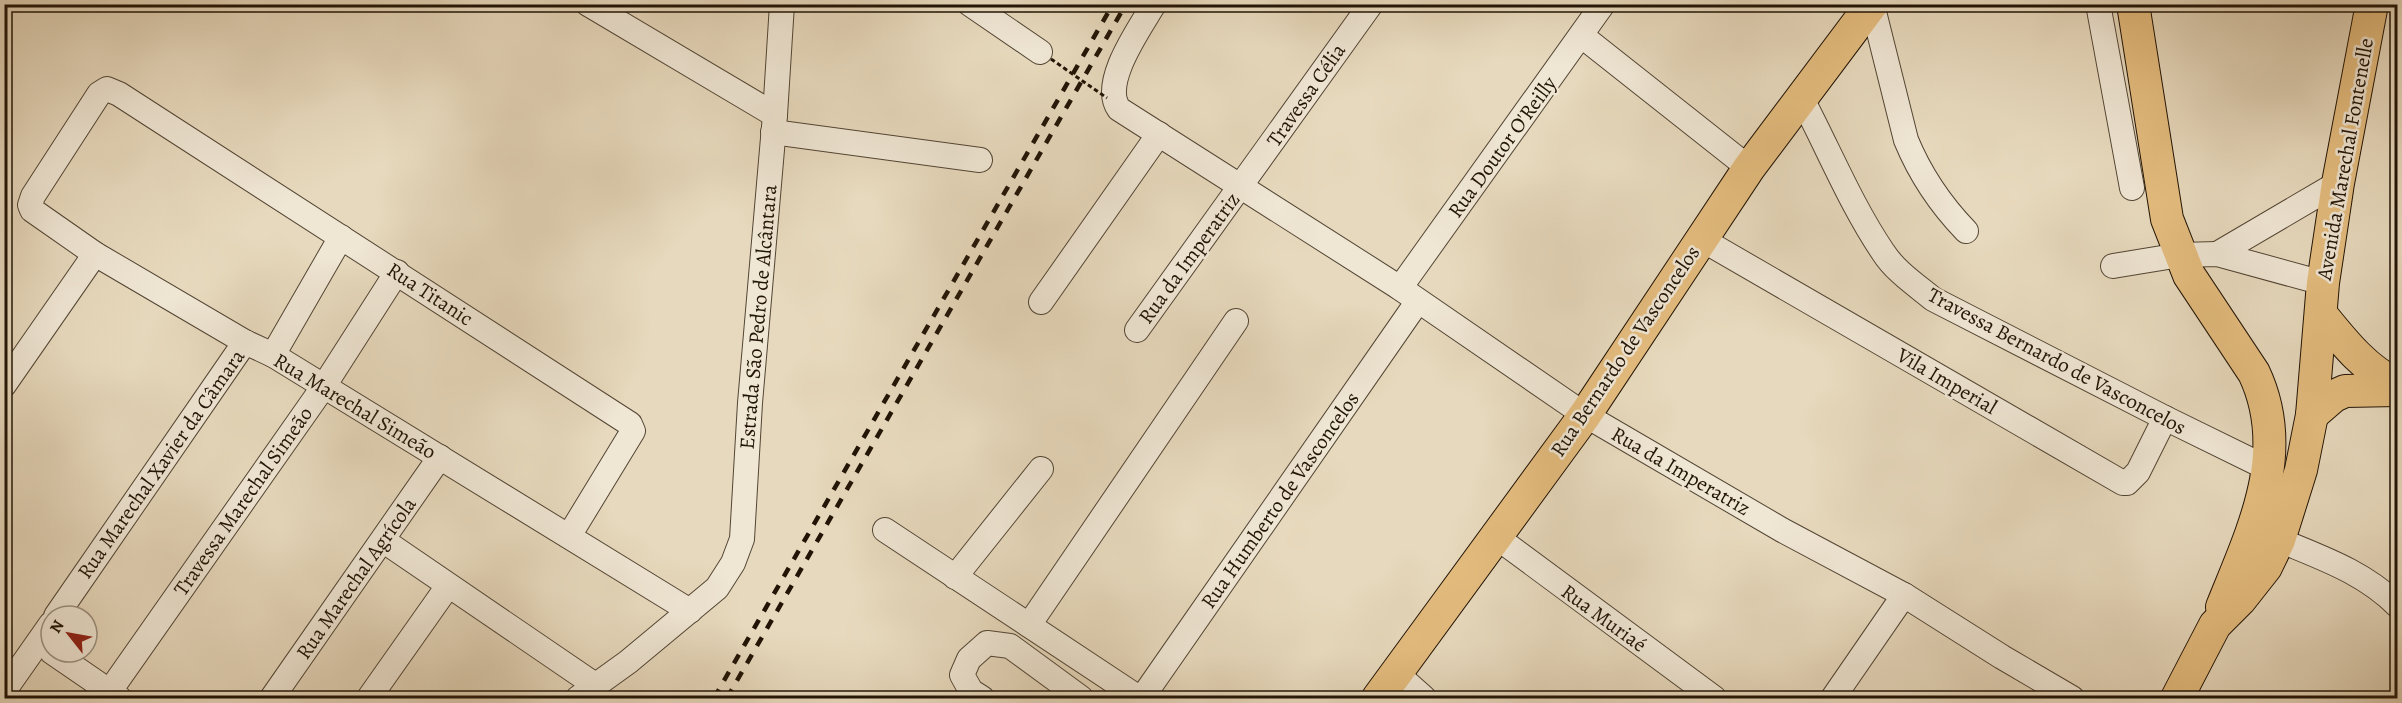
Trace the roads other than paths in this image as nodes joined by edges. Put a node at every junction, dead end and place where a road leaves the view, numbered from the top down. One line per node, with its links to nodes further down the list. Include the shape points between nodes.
1 (588, 4): 15 (street)
2 (782, 4): 15 (street, Estrada São Pedro de Alcântara)
3 (970, 4): 12 (street)
4 (1154, 4): 16 (street, Rua da Imperatriz, via 1123,58 1111,101)
5 (1371, 4): 20 (street, Travessa Célia)
6 (1603, 4): 11 (street, Rua Doutor O'Reilly)
7 (2097, 4): 21 (street)
8 (2133, 4): 27 (main road, via 2167,219)
9 (2372, 4): 19 (main road, Avenida Marechal Fontenelle)
10 (1867, 11): 14 (main road, Rua Bernardo de Vasconcelos); 22 (street, via 1914,160)
11 (1582, 36): 18 (street); 30 (street, Rua Doutor O'Reilly)
12 (1045, 56)
13 (119, 94): 23 (street, Rua Titanic); 25 (street, Rua Marechal Simeão, via 106,90 99,93 30,205)
14 (1801, 97): 18 (main road, Rua Bernardo de Vasconcelos); 41 (street, Travessa Bernardo de Vasconcelos, via 1884,254 1911,282 1934,299)
15 (774, 123): 17 (street); 56 (street, Estrada São Pedro de Alcântara, via 742,539 734,563 717,588)
16 (1159, 134): 20 (street, Rua da Imperatriz); 32 (street)
17 (980, 160)
18 (1749, 168): 24 (main road, Rua Bernardo de Vasconcelos)
19 (2338, 183): 26 (street); 31 (main road, Avenida Marechal Fontenelle)
20 (1241, 186): 30 (street, Rua da Imperatriz); 34 (street, Rua da Imperatriz)
21 (2132, 188)
22 (1966, 231)
23 (341, 237): 29 (street, Rua Titanic); 36 (street)
24 (1701, 239): 40 (main road, Rua Bernardo de Vasconcelos); 41 (street, Vila Imperial, via 2123,483 2138,472)
25 (95, 254): 35 (street, Rua Marechal Simeão); 37 (street)
26 (2217, 254): 27 (street); 31 (street)
27 (2180, 255): 28 (street); 43 (main road, via 2188,275 2254,373 2265,403)
28 (2113, 266)
29 (397, 272): 38 (street, Travessa Marechal Simeão); 47 (street, Rua Titanic, via 633,427)
30 (1409, 295): 40 (street, Rua da Imperatriz); 69 (street, Rua Humberto de Vasconcelos)
31 (2322, 298): 39 (main road, via 2348,346); 42 (main road, Avenida Marechal Fontenelle)
32 (1041, 302)
33 (1236, 321): 57 (street)
34 (1137, 330)
35 (245, 342): 36 (street, Rua Marechal Simeão); 54 (street, Rua Marechal Xavier da Câmara)
36 (273, 355): 38 (street, Rua Marechal Simeão)
37 (4, 385)
38 (324, 386): 44 (street, Rua Marechal Simeão); 64 (street, Travessa Marechal Simeão)
39 (2397, 388): 42 (main road, via 2345,391 2334,396)
40 (1585, 414): 48 (main road, Rua Bernardo de Vasconcelos); 53 (street, Rua da Imperatriz, via 1782,530)
41 (2165, 418): 43 (street, Travessa Bernardo de Vasconcelos)
42 (2311, 422): 49 (main road, Avenida Marechal Fontenelle)
43 (2270, 456): 58 (main road, via 2249,540)
44 (440, 457): 47 (street, Rua Marechal Simeão); 50 (street, Rua Marechal Agrícola)
45 (1041, 469): 51 (street)
46 (885, 530): 51 (street)
47 (569, 536): 56 (street, Rua Marechal Simeão)
48 (1495, 536): 61 (main road, Rua Bernardo de Vasconcelos); 72 (street, Rua Muriaé)
49 (2279, 540): 55 (street, via 2350,570 2379,588); 58 (main road, Avenida Marechal Fontenelle, via 2254,583)
50 (384, 541): 52 (street); 65 (street, Rua Marechal Agrícola)
51 (955, 577): 57 (street)
52 (448, 586): 63 (street); 66 (street)
53 (1904, 595): 73 (street); 74 (street, Rua da Imperatriz)
54 (65, 604)
55 (2397, 606)
56 (690, 611): 63 (street, Estrada São Pedro de Alcântara)
57 (1029, 625): 69 (street)
58 (2215, 625): 75 (main road)
59 (39, 652): 62 (street)
60 (74, 664): 64 (street)
61 (1396, 673): 70 (main road, Rua Bernardo de Vasconcelos); 71 (street)
62 (4, 691)
63 (586, 692)
64 (111, 696)
65 (272, 699)
66 (369, 699)
67 (982, 699): 68 (street, via 970,691 962,675 969,659 987,643 1010,646)
68 (1081, 699)
69 (1140, 699)
70 (1378, 699)
71 (1424, 699)
72 (1714, 699)
73 (1833, 699)
74 (2073, 699)
75 (2177, 699)

